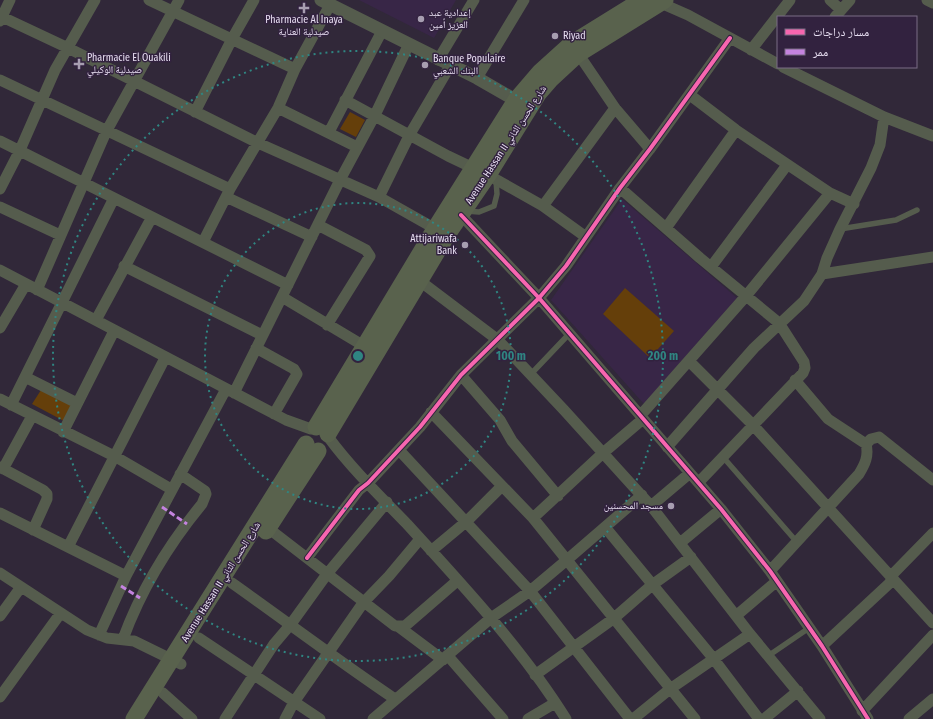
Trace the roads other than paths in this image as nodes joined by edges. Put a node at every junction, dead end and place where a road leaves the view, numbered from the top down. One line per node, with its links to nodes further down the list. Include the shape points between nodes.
1 (10, 0): 20 (street)
2 (95, 0): 25 (street)
3 (149, 0): 16 (street)
4 (179, 0): 16 (street)
5 (254, 0): 23 (street)
6 (474, 0): 28 (street)
7 (524, 0): 32 (street)
8 (642, 0): 26 (main road, Avenue Hassan II شارع الحسن الثاني)
9 (790, 0): 18 (street)
10 (830, 0): 17 (street)
11 (850, 0): 17 (street)
12 (928, 0): 15 (street)
13 (659, 1): 22 (street); 26 (main road, Avenue Hassan II شارع الحسن الثاني)
14 (325, 2): 21 (street); 31 (street)
15 (933, 3)
16 (173, 12): 23 (street); 34 (street)
17 (838, 13)
18 (778, 16)
19 (777, 17): 27 (street)
20 (1, 18): 25 (street)
21 (382, 31): 24 (street); 37 (street)
22 (730, 38): 27 (street); 35 (street)
23 (232, 39): 31 (street); 41 (street)
24 (409, 44): 28 (street); 42 (street)
25 (66, 47): 34 (street); 36 (street)
26 (575, 49): 38 (main road, Avenue Hassan II شارع الحسن الثاني, via 540,72); 40 (street)
27 (751, 50): 29 (street)
28 (444, 63): 32 (street); 47 (street)
29 (777, 63)
30 (788, 68): 43 (street)
31 (295, 69): 39 (street)
32 (477, 78): 38 (street)
33 (0, 80): 36 (street)
34 (134, 82): 41 (street); 45 (street)
35 (690, 95): 44 (street); 52 (street)
36 (42, 100): 45 (street); 53 (street)
37 (345, 100): 42 (street); 46 (street)
38 (523, 104): 55 (main road, Avenue Hassan II شارع الحسن الثاني)
39 (278, 108): 46 (street); 50 (street)
40 (616, 108): 52 (street); 65 (street)
41 (195, 112): 50 (street)
42 (375, 115): 47 (street); 51 (street)
43 (884, 117): 48 (street); 64 (street, via 880,145)
44 (736, 130): 54 (street); 71 (street)
45 (106, 132): 57 (street); 60 (street)
46 (328, 132): 51 (street)
47 (410, 134): 55 (street); 62 (street)
48 (933, 136)
49 (0, 141): 53 (street)
50 (258, 143): 56 (street); 60 (street)
51 (357, 147): 56 (street)
52 (650, 149): 58 (street)
53 (20, 150): 57 (street); 59 (street)
54 (786, 165): 61 (street); 80 (street)
55 (486, 174): 65 (street); 68 (main road, Avenue Hassan II شارع الحسن الثاني); 73 (main road, Avenue Hassan II شارع الحسن الثاني)
56 (340, 180): 62 (street); 70 (street)
57 (85, 183): 63 (street); 74 (street)
58 (620, 188): 71 (street); 76 (street)
59 (0, 189)
60 (228, 193): 75 (street); 77 (street)
61 (830, 193): 64 (street); 87 (street)
62 (379, 197): 73 (street)
63 (114, 198): 69 (street); 90 (street)
64 (854, 204): 72 (street)
65 (543, 206): 76 (street)
66 (0, 207): 74 (street)
67 (917, 210): 72 (lane, via 896,220)
68 (462, 213): 73 (main road, Avenue Hassan II شارع الحسن الثاني); 89 (street)
69 (152, 217): 77 (street); 79 (street)
70 (318, 225): 75 (street); 93 (street, via 366,250 370,256)
71 (666, 228): 80 (street)
72 (840, 229): 82 (street)
73 (441, 232): 83 (main road, Avenue Hassan II شارع الحسن الثاني); 100 (main road, Avenue Hassan II شارع الحسن الثاني)
74 (60, 235): 86 (street)
75 (312, 237): 85 (street)
76 (586, 237): 89 (street)
77 (203, 242): 85 (street)
78 (933, 257): 82 (street)
79 (124, 266): 91 (street); 97 (street)
80 (711, 267): 87 (street)
81 (0, 270): 84 (street)
82 (822, 274): 92 (street, via 804,301)
83 (420, 281): 98 (street); 100 (main road, Avenue Hassan II شارع الحسن الثاني)
84 (26, 284): 86 (street); 94 (street)
85 (288, 285): 88 (street)
86 (37, 290): 90 (street)
87 (746, 296): 92 (street); 102 (street)
88 (282, 297): 93 (street); 97 (street)
89 (539, 298): 96 (street); 98 (street)
90 (62, 303): 91 (street); 105 (street)
91 (96, 320): 95 (street)
92 (779, 323): 106 (street, via 804,362 803,373); 107 (street)
93 (327, 325): 100 (street)
94 (0, 328)
95 (114, 331): 101 (street); 110 (street)
96 (569, 334): 103 (lane); 115 (street)
97 (262, 335): 99 (street)
98 (498, 340): 103 (street); 104 (street)
99 (256, 348): 108 (street); 113 (street, via 294,369 296,374)
100 (370, 350): 118 (main road, Avenue Hassan II شارع الحسن الثاني)
101 (165, 358): 108 (street); 123 (street)
102 (689, 361): 107 (street); 115 (street)
103 (531, 374): 122 (street)
104 (462, 375): 112 (street); 134 (street, via 500,420 512,442)
105 (25, 377): 110 (street); 111 (street)
106 (795, 380): 116 (street); 119 (street, via 828,419)
107 (719, 389): 116 (street); 120 (street)
108 (230, 390): 113 (street); 127 (street)
109 (0, 399): 111 (street)
110 (77, 403): 117 (street)
111 (11, 405): 114 (street)
112 (431, 412): 121 (street); 131 (street)
113 (274, 414): 118 (street)
114 (32, 416): 117 (street); 125 (street)
115 (642, 417): 120 (street); 122 (street)
116 (753, 425): 124 (street); 137 (street)
117 (63, 432): 123 (street)
118 (317, 439): 130 (street, via 345,459); 143 (main road, Avenue Hassan II شارع الحسن الثاني); 186 (main road, Avenue Hassan II شارع الحسن الثاني)
119 (866, 444): 128 (street, via 871,439 879,437); 137 (street, via 868,453 864,466)
120 (667, 447): 126 (street)
121 (399, 450): 130 (street); 141 (street)
122 (603, 453): 133 (street); 134 (street)
123 (116, 457): 132 (street); 149 (street)
124 (723, 457): 129 (street); 147 (lane)
125 (2, 468): 144 (street, via 47,494)
126 (690, 473): 129 (street); 136 (street)
127 (180, 474): 132 (street); 179 (street, via 206,494 135,606)
128 (933, 480)
129 (699, 482): 138 (street)
130 (368, 483): 135 (street); 152 (street, via 359,490)
131 (502, 486): 140 (street); 141 (street)
132 (171, 489): 157 (street)
133 (642, 495): 136 (street); 142 (street)
134 (558, 496): 140 (street)
135 (387, 502): 146 (street); 156 (street)
136 (651, 506): 148 (street)
137 (829, 507): 147 (street); 158 (street)
138 (721, 509): 148 (street); 154 (street)
139 (0, 513): 144 (street)
140 (533, 518): 153 (street)
141 (466, 521): 150 (street); 164 (street)
142 (605, 527): 153 (street); 162 (street)
143 (268, 528): 152 (street); 161 (main road, Avenue Hassan II شارع الحسن الثاني)
144 (33, 530): 149 (street)
145 (933, 533): 158 (street)
146 (420, 539): 150 (street); 165 (street)
147 (796, 541): 154 (street)
148 (680, 543): 151 (street)
149 (68, 547): 157 (street)
150 (431, 551): 159 (street)
151 (691, 557): 162 (street); 167 (street)
152 (307, 558): 156 (street)
153 (568, 559): 164 (street); 170 (street)
154 (770, 571): 160 (street)
155 (0, 573): 163 (street)
156 (328, 574): 165 (street); 172 (street)
157 (126, 576): 177 (street)
158 (891, 578): 171 (street); 181 (street)
159 (457, 581): 169 (street); 173 (street, via 414,619)
160 (777, 582): 167 (street); 174 (street)
161 (232, 583): 172 (street); 178 (main road, Avenue Hassan II شارع الحسن الثاني)
162 (652, 585): 170 (street); 185 (street)
163 (21, 587): 166 (street); 168 (street)
164 (530, 591): 169 (street); 180 (street)
165 (363, 603): 173 (street, via 390,624); 182 (street)
166 (60, 614): 177 (street); 192 (street)
167 (737, 615): 175 (street)
168 (0, 616)
169 (491, 618): 184 (street); 188 (street)
170 (613, 619): 180 (street); 189 (street)
171 (933, 623)
172 (291, 624): 182 (street); 187 (street)
173 (399, 627): 184 (street)
174 (809, 628): 181 (street); 183 (lane)
175 (750, 634): 183 (street); 185 (street)
176 (933, 634): 197 (street)
177 (99, 635): 179 (street)
178 (199, 638): 186 (main road, Avenue Hassan II شارع الحسن الثاني); 187 (street)
179 (123, 639): 186 (street, via 134,641)
180 (573, 646): 188 (street); 208 (street)
181 (822, 646): 197 (street)
182 (328, 653): 193 (street); 195 (street)
183 (768, 656): 190 (street)
184 (445, 658): 193 (street); 205 (street)
185 (713, 658): 189 (street); 210 (street)
186 (176, 662): 191 (main road, Avenue Hassan II شارع الحسن الثاني); 198 (main road, Avenue Hassan II شارع الحسن الثاني)
187 (253, 674): 195 (street); 201 (street)
188 (535, 675): 196 (street)
189 (670, 689): 208 (street); 209 (street)
190 (798, 691): 211 (street); 212 (street)
191 (163, 694): 199 (main road, Avenue Hassan II شارع الحسن الثاني); 200 (street)
192 (0, 698)
193 (395, 699): 204 (street)
194 (933, 699): 213 (street)
195 (294, 702): 202 (street); 203 (street)
196 (555, 703): 206 (street); 207 (street)
197 (865, 715)
198 (134, 719)
199 (147, 719)
200 (192, 719)
201 (225, 719)
202 (285, 719)
203 (320, 719)
204 (373, 719)
205 (503, 719)
206 (528, 719)
207 (566, 719)
208 (632, 719)
209 (695, 719)
210 (759, 719)
211 (764, 719)
212 (820, 719)
213 (909, 719)

